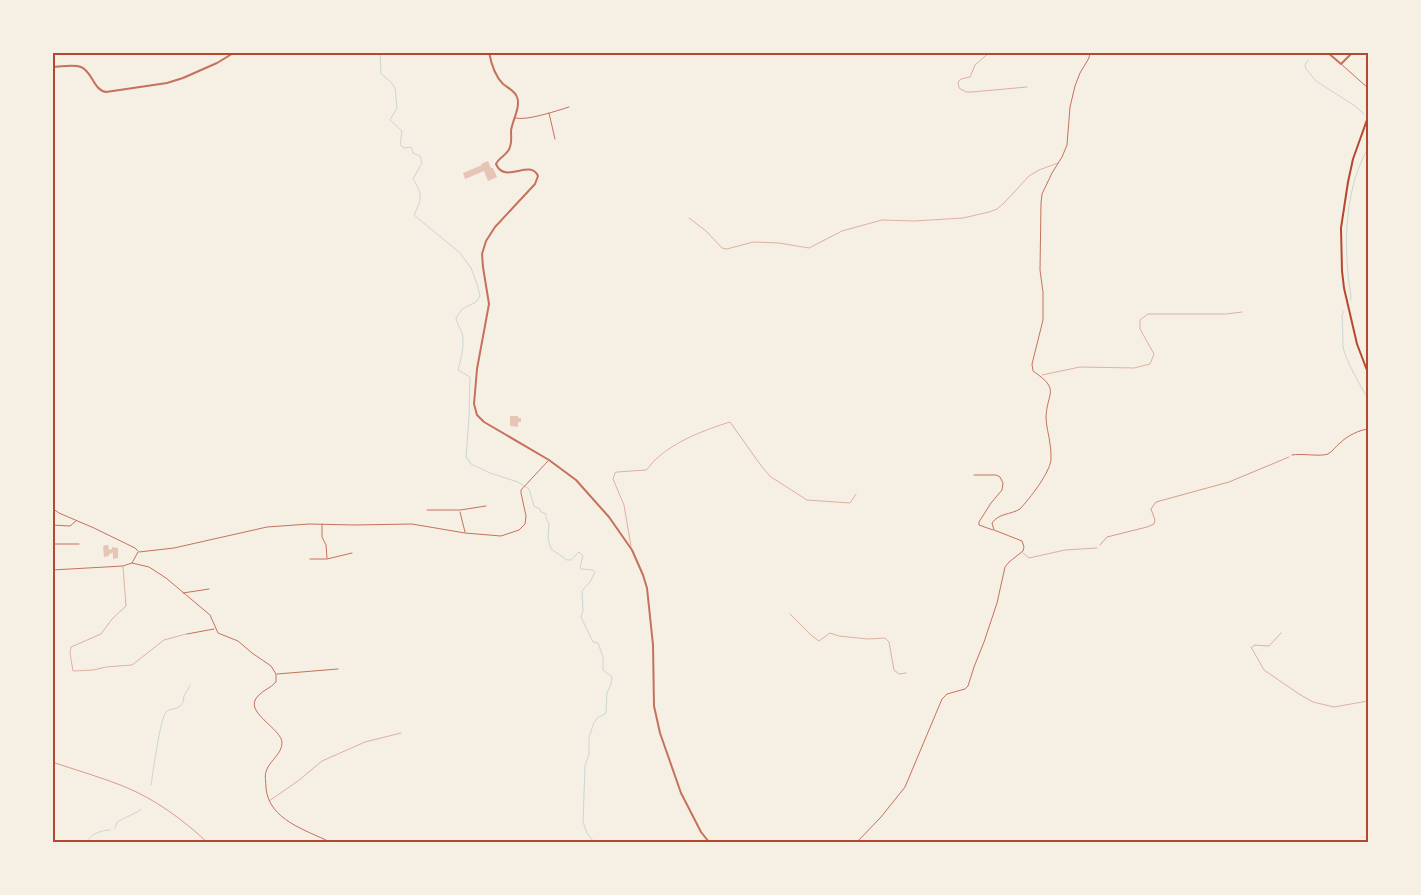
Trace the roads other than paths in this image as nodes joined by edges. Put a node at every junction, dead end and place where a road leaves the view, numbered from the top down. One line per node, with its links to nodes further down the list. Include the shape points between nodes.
1 (235, 52): 8 (street, via 183,78 110,92 100,91 90,74 78,66)
2 (489, 52): 13 (street, via 497,76 517,97)
3 (990, 52): 9 (lane, via 977,62 970,78 958,82 959,88 972,92)
4 (1090, 52): 16 (street, via 1075,86 1067,145)
5 (1328, 52): 7 (street)
6 (1353, 52): 7 (street)
7 (1341, 64): 10 (street)
8 (52, 68)
9 (1027, 87)
10 (1368, 88)
11 (569, 107): 12 (street)
12 (549, 113): 13 (street, via 519,119); 15 (street)
13 (514, 117): 23 (street, via 510,148 496,164 505,172 528,169 538,176 535,184 488,236 484,246 482,260 489,304 474,404 477,415 484,422)
14 (1368, 117): 19 (main road, via 1354,159 1341,228 1344,288 1356,344)
15 (555, 139)
16 (1058, 163): 17 (lane, via 1029,176 997,209 963,218 882,220 842,231 809,248 753,242 722,248); 20 (street, via 1041,203 1042,320 1032,364 1033,371)
17 (689, 218)
18 (1242, 312): 20 (lane, via 1148,314 1140,320 1140,329 1154,354 1150,364 1134,368 1080,367)
19 (1368, 373)
20 (1040, 376): 33 (street, via 1051,387 1046,419 1051,461 1043,480 1023,506 995,519 992,524)
21 (1368, 429): 22 (street, via 1344,439 1327,455)
22 (1292, 455)
23 (549, 460): 34 (street, via 525,484 520,494 526,521 522,528 501,536); 38 (street, via 584,488)
24 (974, 475): 33 (street, via 996,475 1003,481 1002,490 979,522 979,525)
25 (856, 494): 38 (lane, via 850,503 803,498 767,474 730,422 706,429 677,444 656,458 646,470 614,473 613,479 624,504)
26 (486, 506): 29 (street)
27 (52, 508): 30 (street)
28 (427, 510): 29 (street)
29 (460, 510): 34 (street)
30 (77, 521): 32 (street, via 70,526); 39 (street)
31 (322, 524): 34 (street, via 412,524); 39 (street, via 267,527 174,548); 43 (street)
32 (52, 525)
33 (994, 530): 40 (street, via 1022,541)
34 (465, 533)
35 (52, 544): 36 (street)
36 (79, 544)
37 (1097, 548): 40 (lane, via 1065,550 1029,558)
38 (632, 550): 60 (street, via 647,588 653,645 654,706 660,733 681,793 701,832)
39 (139, 552): 44 (street)
40 (1022, 552): 61 (street, via 1005,568 997,603 968,686 942,699 905,787)
41 (352, 553): 43 (street)
42 (310, 559): 43 (street)
43 (327, 559)
44 (132, 563): 45 (street); 48 (street, via 150,568)
45 (123, 566): 46 (street); 52 (lane, via 126,606 101,634 71,647 73,671 132,665 164,640)
46 (53, 570)
47 (209, 589): 48 (street)
48 (182, 593): 50 (street, via 210,615)
49 (790, 614): 54 (lane, via 819,641 830,633 887,639 894,670 899,674)
50 (215, 629): 52 (street); 55 (street, via 220,635 240,642 271,666)
51 (1280, 633): 56 (lane, via 1269,646 1254,645 1251,648 1264,670 1313,702 1334,707)
52 (187, 634)
53 (338, 669): 55 (street)
54 (906, 673)
55 (276, 674): 58 (street, via 276,684 258,696 254,704 264,720 280,734 282,742 266,773)
56 (1368, 701)
57 (401, 733): 58 (lane, via 365,742 322,760)
58 (269, 801): 59 (street, via 294,826)
59 (330, 842)
60 (710, 842)
61 (857, 842)

